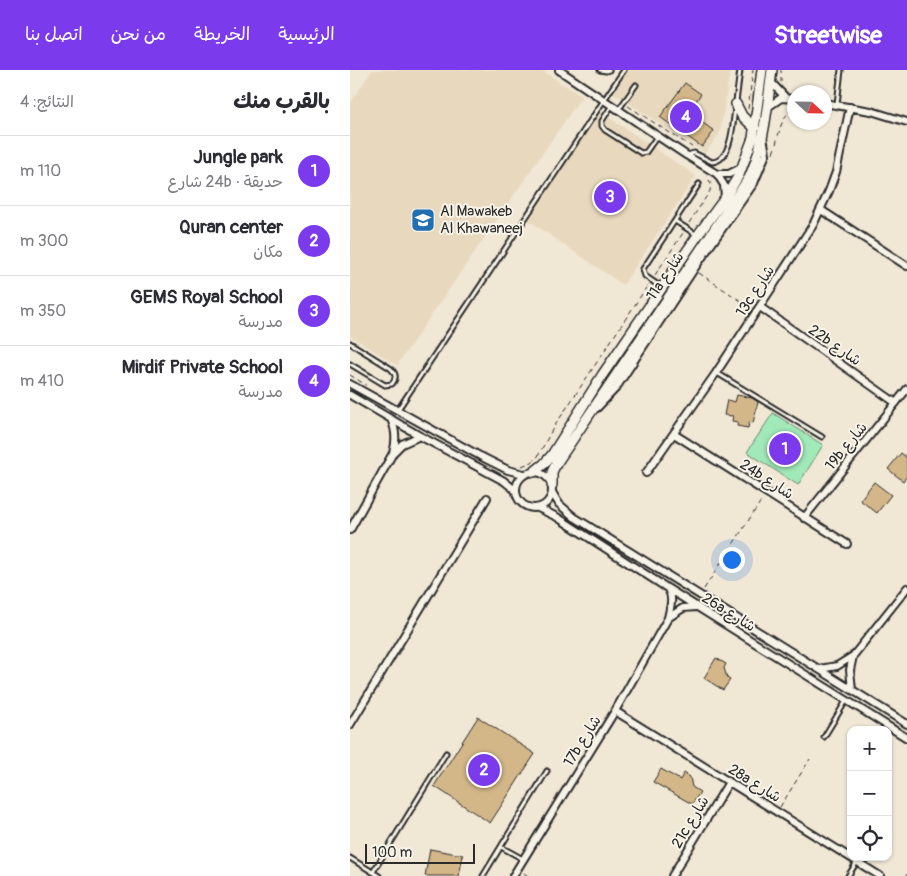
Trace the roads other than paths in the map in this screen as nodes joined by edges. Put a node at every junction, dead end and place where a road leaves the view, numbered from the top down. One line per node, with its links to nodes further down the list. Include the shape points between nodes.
1 (559, 70): 12 (street)
2 (600, 70): 3 (lane)
3 (609, 70)
4 (624, 70): 12 (lane)
5 (740, 70): 13 (lane)
6 (762, 70): 21 (street, 11a شارع)
7 (772, 70): 9 (street, 11a شارع)
8 (841, 70): 15 (lane)
9 (771, 82): 11 (street); 18 (street, 11a شارع)
10 (636, 85): 17 (lane)
11 (785, 97): 18 (street)
12 (604, 100): 16 (street); 42 (lane)
13 (736, 104): 21 (street, via 746,121); 24 (lane, via 731,140 719,160 712,162 694,153)
14 (832, 104): 15 (street)
15 (837, 104): 19 (street)
16 (612, 105): 17 (street); 22 (lane, via 602,122 605,130 641,153 646,152)
17 (621, 106): 22 (street)
18 (768, 107): 23 (street, 11a شارع)
19 (850, 107): 20 (street); 29 (street, 13c شارع, via 836,172)
20 (907, 122)
21 (755, 128): 25 (street, 11a شارع)
22 (658, 135): 24 (street)
23 (763, 137): 43 (street, 11a شارع, via 743,188); 43 (street, via 766,154 748,193 616,388)
24 (686, 155): 26 (street)
25 (743, 166): 26 (street, via 729,174); 28 (street, 11a شارع)
26 (715, 173): 28 (street, via 724,185)
27 (699, 184): 30 (lane)
28 (725, 198): 31 (street, 11a شارع)
29 (821, 210): 32 (street); 34 (street, 13c شارع)
30 (675, 221): 31 (lane); 33 (lane, via 643,269 643,274)
31 (698, 235): 33 (street, 11a شارع)
32 (907, 266)
33 (662, 287): 49 (street, 11a شارع, via 552,455)
34 (760, 307): 37 (street, 13c شارع); 41 (street, 22b شارع)
35 (350, 343): 36 (lane, via 390,368 396,378 392,384 385,385)
36 (351, 366)
37 (716, 373): 45 (street, 13c شارع); 47 (lane)
38 (350, 384): 42 (street)
39 (907, 389): 41 (street, 19b شارع)
40 (350, 395): 44 (street)
41 (896, 403): 56 (street, 19b شارع)
42 (397, 411): 49 (street, via 501,467 512,472)
43 (590, 414): 51 (street, 11a شارع, via 556,464 552,472)
44 (390, 419): 46 (street); 48 (street, via 396,432)
45 (674, 434): 50 (street, 13c شارع); 56 (street, 24b شارع)
46 (420, 436): 48 (street, via 402,444); 52 (street)
47 (822, 437)
48 (393, 453): 57 (street)
49 (529, 473): 51 (street, via 547,477); 52 (street, via 518,481)
50 (646, 473)
51 (552, 489): 54 (street, via 546,504); 65 (street, 26a شارع, via 559,504 569,513)
52 (516, 490): 54 (street, via 521,503 529,508)
53 (487, 498): 70 (street)
54 (538, 508): 60 (street, 26a شارع, via 557,516)
55 (350, 515): 57 (street)
56 (804, 518): 59 (street, 24b شارع)
57 (357, 519): 58 (street)
58 (350, 530)
59 (846, 544)
60 (667, 588): 62 (street, 26a شارع); 63 (street, 17b شارع, via 672,601)
61 (907, 588): 64 (street)
62 (697, 607): 63 (street, via 683,608); 67 (street, 26a شارع)
63 (668, 618): 68 (street, 17b شارع)
64 (853, 656): 65 (street, via 837,666); 66 (street, via 850,670)
65 (818, 669): 66 (street, 26a شارع)
66 (852, 690): 69 (street, 26a شارع)
67 (846, 700): 71 (lane); 72 (street, 26a شارع)
68 (615, 711): 75 (street, 28a شارع); 79 (street, 17b شارع)
69 (907, 724)
70 (350, 726)
71 (824, 737)
72 (907, 738)
73 (446, 753): 81 (lane)
74 (547, 772): 76 (lane)
75 (729, 782): 77 (street, 28a شارع); 85 (street, 21c شارع)
76 (501, 847): 79 (lane); 83 (lane)
77 (847, 855)
78 (350, 858): 81 (lane)
79 (523, 859): 84 (street, 17b شارع)
80 (857, 861): 86 (lane); 87 (street, 28a شارع)
81 (373, 872): 82 (lane)
82 (379, 876)
83 (483, 876)
84 (513, 876)
85 (672, 876)
86 (848, 876)
87 (880, 876)

